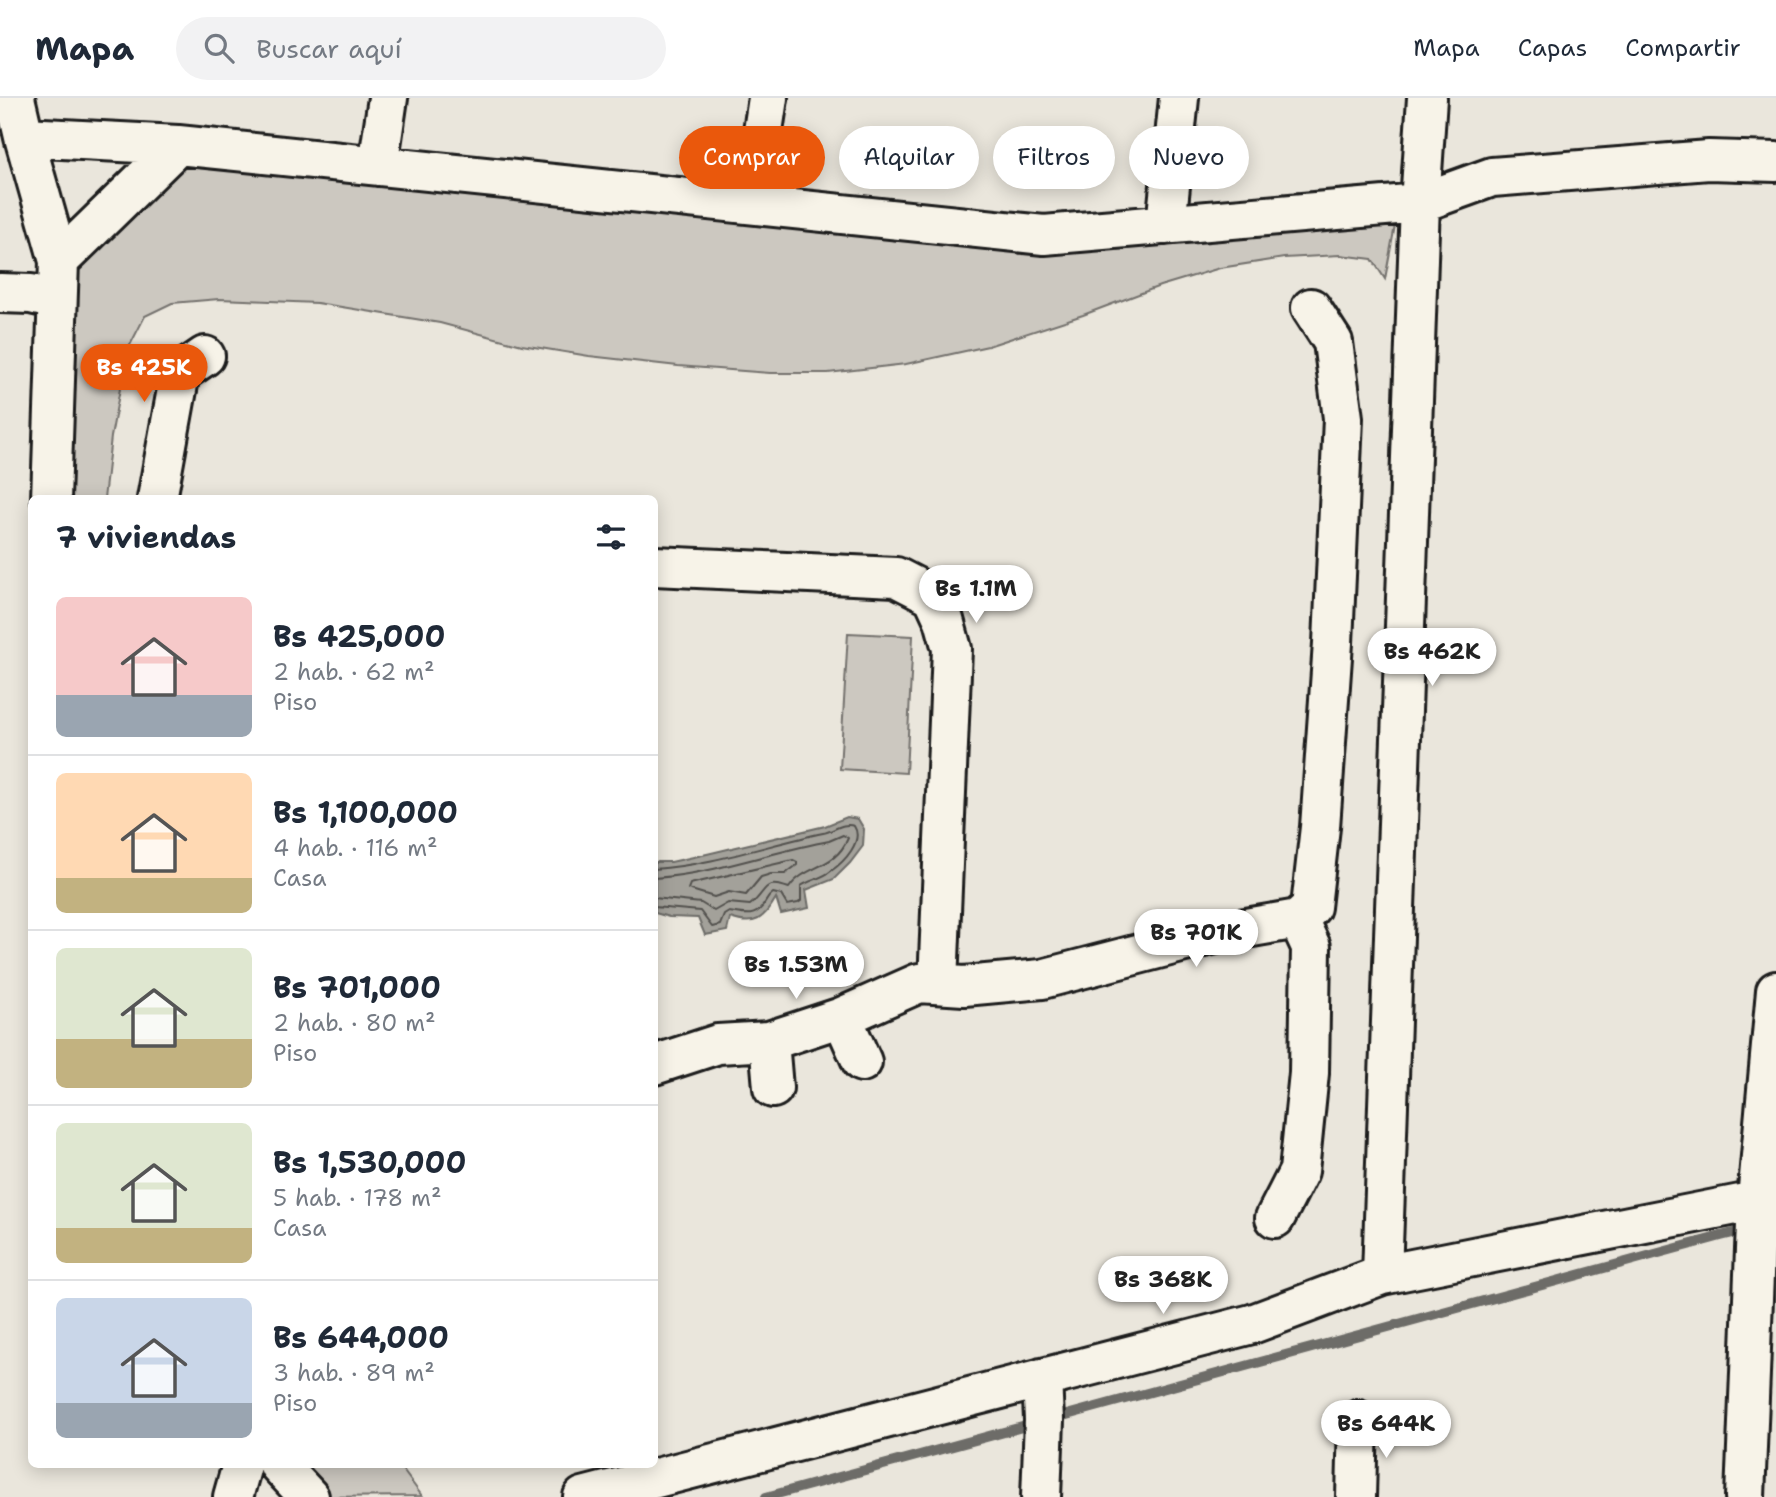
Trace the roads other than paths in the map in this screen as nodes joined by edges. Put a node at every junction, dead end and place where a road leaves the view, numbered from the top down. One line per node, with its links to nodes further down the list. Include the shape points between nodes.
1 (15, 98): 6 (street)
2 (387, 98): 9 (street)
3 (768, 98): 11 (street)
4 (1179, 98): 12 (street)
5 (1427, 98): 10 (street)
6 (24, 137): 7 (street); 13 (street)
7 (178, 145): 9 (street); 13 (street)
8 (1776, 162): 10 (street, via 1709,160 1492,177)
9 (378, 166): 11 (street)
10 (1420, 203): 12 (street); 31 (street)
11 (752, 204): 12 (street, via 1044,235)
12 (1167, 225)
13 (59, 261): 15 (street)
14 (0, 293): 15 (street)
15 (57, 300): 18 (street)
16 (1311, 308): 21 (street, via 1333,342 1343,418 1320,827 1311,908)
17 (205, 356): 19 (street, via 180,373)
18 (51, 495)
19 (159, 495)
20 (658, 566): 22 (street, via 896,577 933,596 952,649)
21 (1298, 919): 22 (street, via 1223,932 1042,979); 30 (street, via 1311,947 1309,1073 1299,1171)
22 (938, 984): 24 (street, via 919,983)
23 (1776, 990): 29 (street)
24 (842, 1017): 25 (street); 26 (street)
25 (769, 1041): 27 (street, via 718,1044); 28 (street)
26 (862, 1062)
27 (658, 1064)
28 (773, 1088)
29 (1763, 1204): 31 (street); 32 (street, via 1755,1252)
30 (1275, 1218)
31 (1382, 1275): 33 (street, via 1252,1324)
32 (1763, 1370): 43 (street)
33 (1042, 1378): 37 (street); 41 (street)
34 (1358, 1420): 42 (street)
35 (241, 1468): 38 (street)
36 (282, 1468): 39 (street)
37 (696, 1483): 40 (street)
38 (233, 1497)
39 (309, 1497)
40 (583, 1497)
41 (1041, 1497)
42 (1356, 1497)
43 (1745, 1497)

